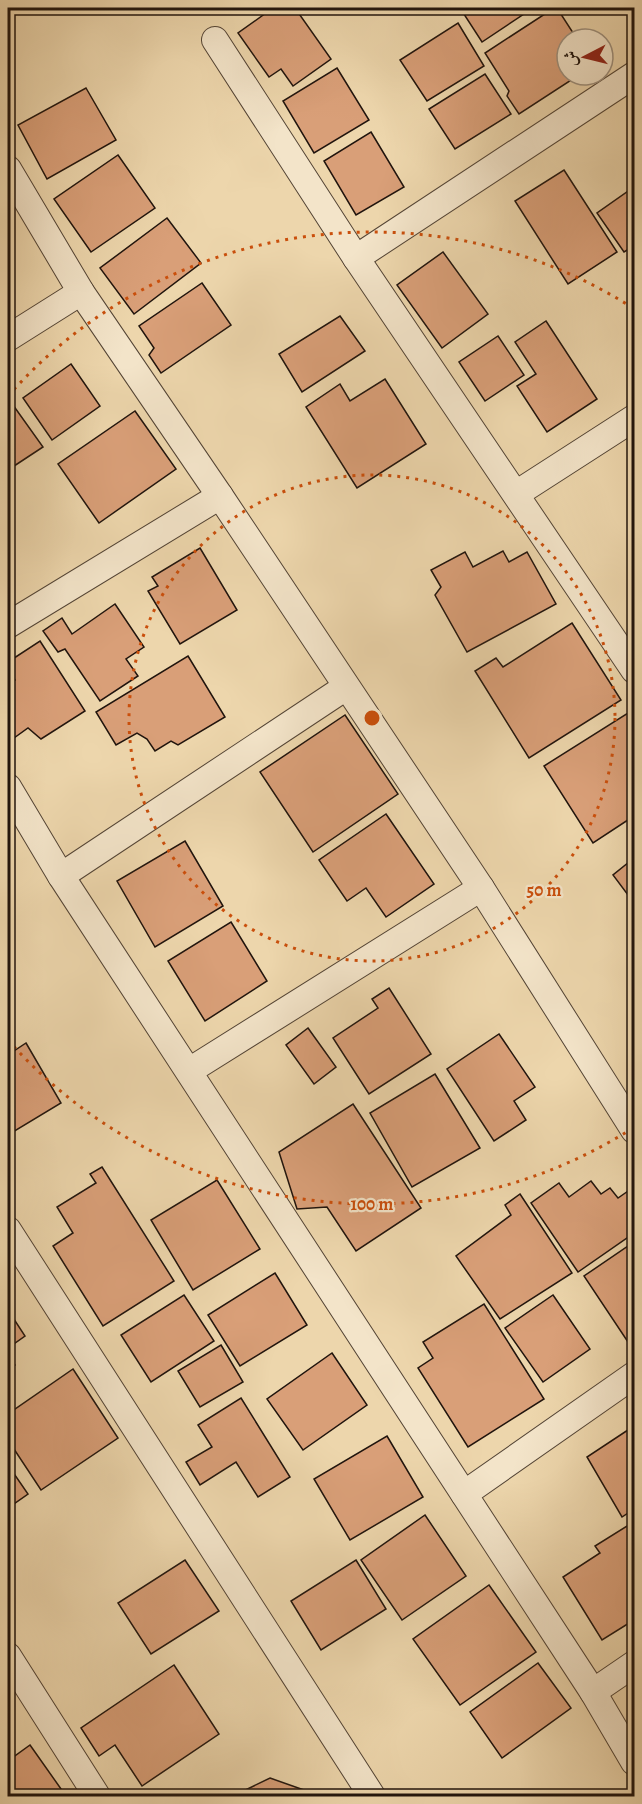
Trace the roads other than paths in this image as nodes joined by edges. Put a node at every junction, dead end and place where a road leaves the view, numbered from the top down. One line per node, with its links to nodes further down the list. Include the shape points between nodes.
1 (215, 40): 4 (street)
2 (634, 75): 4 (street)
3 (8, 169): 5 (street)
4 (356, 258): 8 (street)
5 (81, 292): 6 (street); 9 (street)
6 (8, 338)
7 (634, 418): 8 (street)
8 (516, 494): 11 (street)
9 (220, 496): 10 (street); 12 (street)
10 (8, 625)
11 (634, 670)
12 (346, 687): 14 (street); 15 (street)
13 (8, 788): 14 (street)
14 (61, 876): 16 (street)
15 (481, 888): 16 (street); 17 (street)
16 (189, 1071): 20 (street)
17 (634, 1130)
18 (8, 1230): 26 (street)
19 (634, 1375): 20 (street)
20 (464, 1494): 23 (street)
21 (8, 1656): 25 (street)
22 (634, 1664): 23 (street)
23 (592, 1692): 24 (street)
24 (634, 1762)
25 (97, 1797)
26 (372, 1797)

